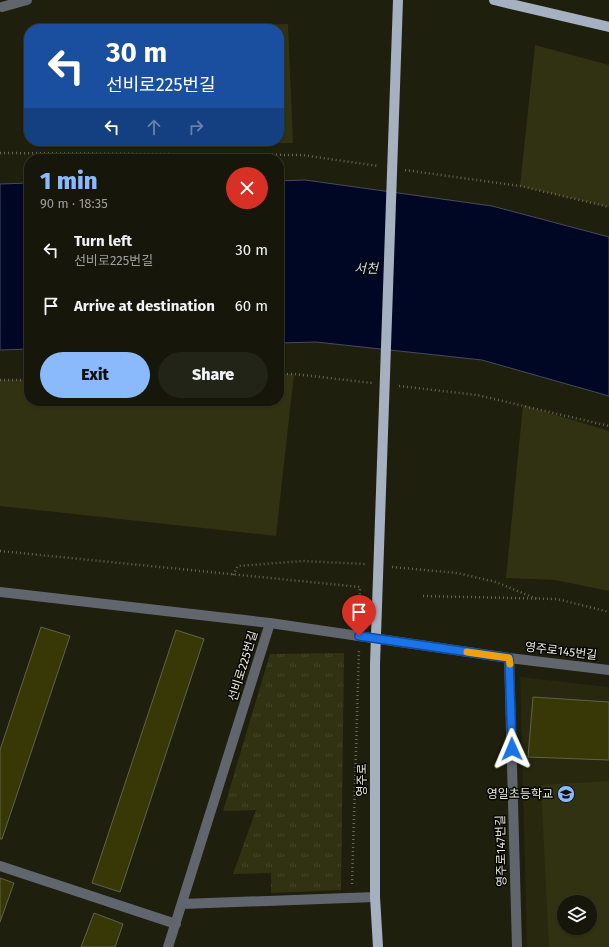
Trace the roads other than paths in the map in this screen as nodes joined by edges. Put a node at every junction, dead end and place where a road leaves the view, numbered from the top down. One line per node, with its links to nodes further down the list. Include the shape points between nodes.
1 (27, 0): 4 (street)
2 (398, 0): 11 (main road, 영주로, bridge, via 376,664)
3 (494, 0): 5 (main road)
4 (2, 7)
5 (609, 27)
6 (0, 592): 7 (street)
7 (270, 624): 8 (street, 선비로225번길); 12 (street, 선비로225번길)
8 (509, 658): 9 (street, 영주로145번길); 16 (street, 영주로147번길)
9 (609, 670)
10 (0, 866): 13 (street)
11 (375, 897): 12 (street); 15 (main road, 영주로)
12 (182, 904): 13 (street, 선비로225번길)
13 (176, 924): 14 (street, 선비로225번길)
14 (168, 947)
15 (378, 947)
16 (517, 947)

